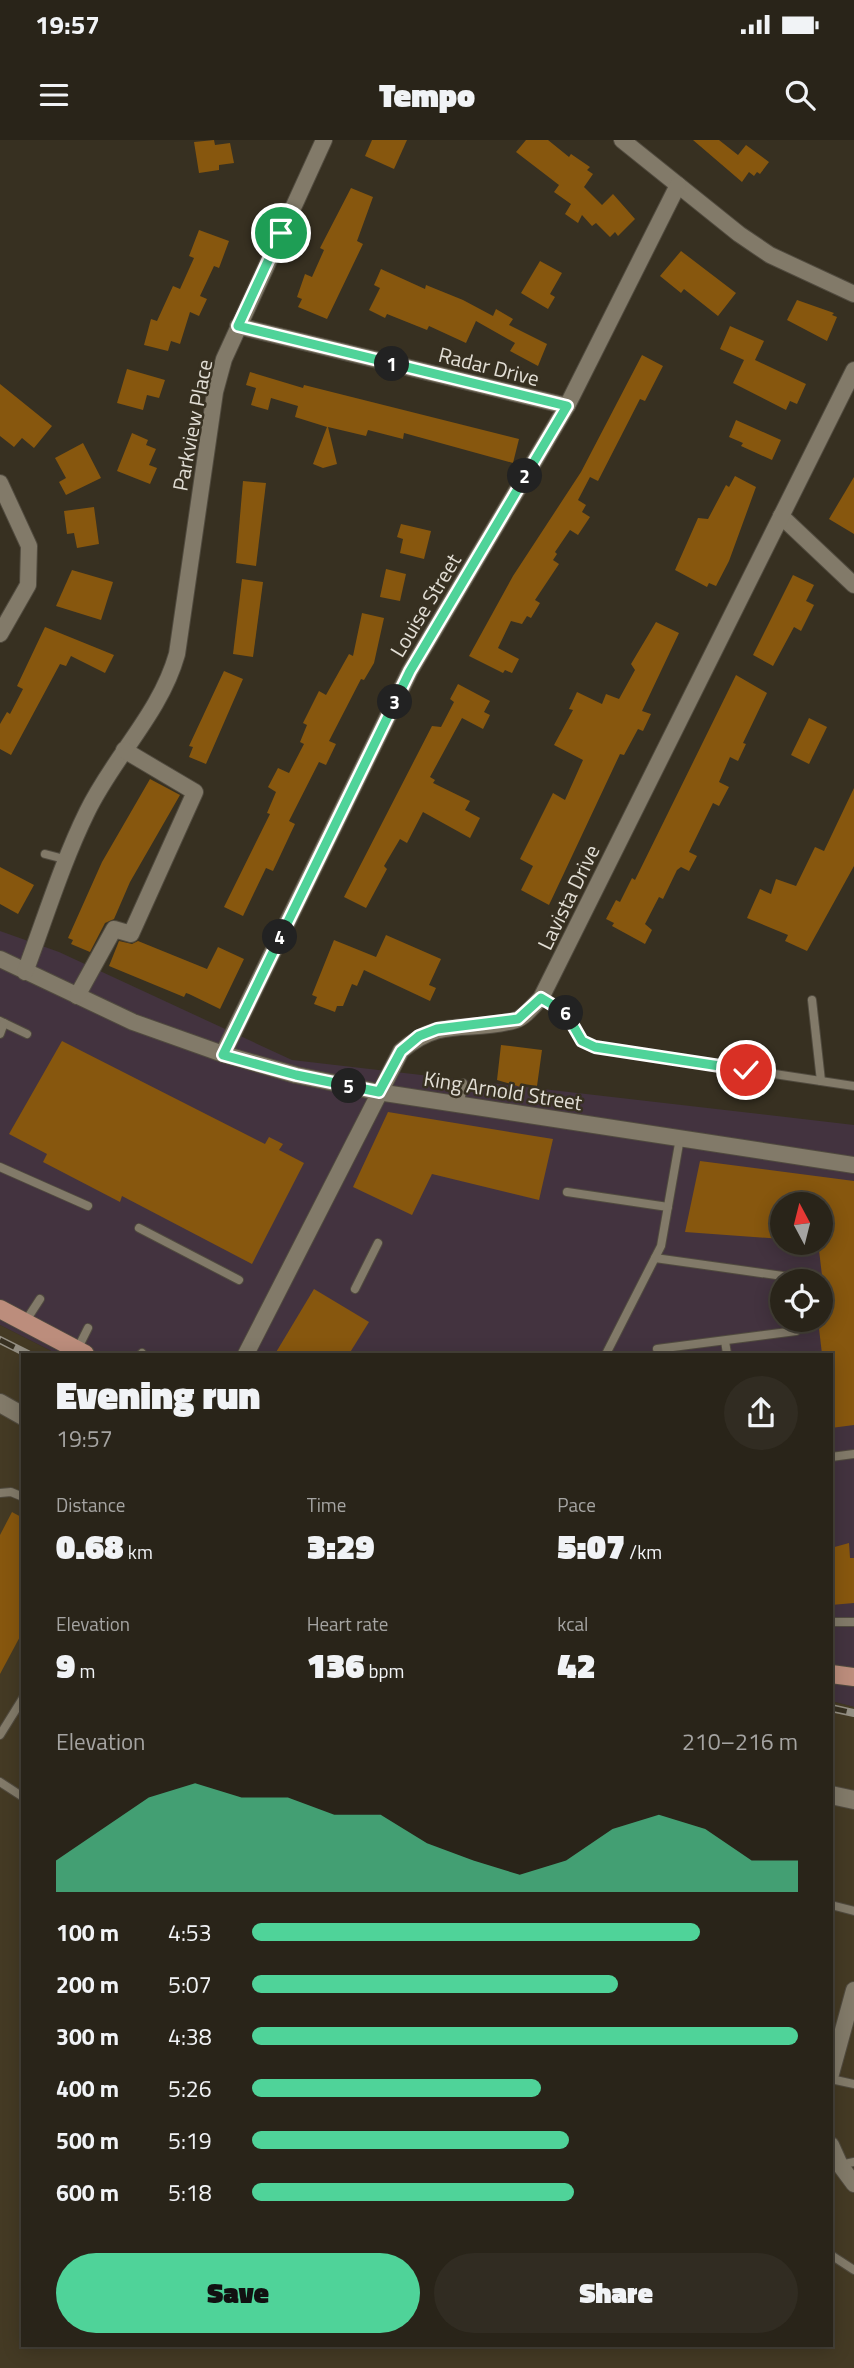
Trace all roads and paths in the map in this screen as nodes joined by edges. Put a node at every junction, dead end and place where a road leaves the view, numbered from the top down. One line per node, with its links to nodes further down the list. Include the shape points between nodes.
1 (324, 140): 5 (street, Parkview Place)
2 (622, 140): 3 (street)
3 (678, 185): 4 (street, via 770,255); 7 (street, Louise Street)
4 (854, 294)
5 (238, 326): 7 (street, Radar Drive); 12 (street, Parkview Place, via 215,392 179,643 169,681)
6 (854, 370): 9 (street, Lavista Drive)
7 (567, 406): 23 (street, Louise Street, via 410,671)
8 (0, 483): 11 (street, via 29,546 28,585)
9 (781, 516): 10 (street); 18 (street, Lavista Drive)
10 (854, 584)
11 (0, 634)
12 (124, 750): 14 (street, Parkview Place, via 87,812); 17 (street, via 195,792 131,934 114,929)
13 (46, 854): 14 (lane)
14 (68, 860): 16 (street, Parkview Place)
15 (0, 959): 16 (street, King Arnold Street)
16 (25, 972): 17 (street, King Arnold Street)
17 (77, 996): 23 (street, King Arnold Street)
18 (541, 998): 24 (lane, via 566,1013 582,1041 595,1047); 27 (street, Lavista Drive, via 518,1019 470,1031 437,1029 419,1036 401,1051)
19 (812, 1000): 24 (lane)
20 (2, 1022): 21 (lane); 22 (lane)
21 (0, 1034)
22 (27, 1034)
23 (223, 1055): 27 (street, King Arnold Street)
24 (821, 1082): 26 (lane)
25 (463, 1083): 28 (lane)
26 (854, 1086)
27 (379, 1092): 28 (street, King Arnold Street); 49 (street, Lavista Drive)
28 (460, 1104): 29 (street, King Arnold Street)
29 (680, 1138): 30 (street, King Arnold Street); 34 (lane)
30 (854, 1165)
31 (0, 1167): 33 (lane)
32 (567, 1192): 34 (lane)
33 (88, 1206)
34 (668, 1207): 37 (lane)
35 (139, 1228): 39 (lane)
36 (379, 1243): 40 (lane)
37 (655, 1258): 38 (lane); 50 (lane)
38 (770, 1273)
39 (239, 1280)
40 (355, 1289)
41 (40, 1299): 43 (lane)
42 (0, 1309): 43 (main road)
43 (25, 1322): 48 (main road)
44 (88, 1328): 48 (lane)
45 (789, 1332): 46 (lane)
46 (725, 1341): 47 (lane); 51 (lane)
47 (657, 1349)
48 (81, 1352)
49 (247, 1353)
50 (607, 1353)
51 (727, 1353)
52 (0, 1403): 53 (street)
53 (21, 1415)
54 (854, 1454): 55 (lane)
55 (833, 1457)
56 (0, 1493): 57 (lane)
57 (21, 1496)
58 (833, 1622): 59 (lane)
59 (854, 1622)
60 (833, 1674): 61 (main road)
61 (854, 1677)
62 (21, 1701): 63 (lane)
63 (0, 1735)
64 (0, 1782): 66 (lane)
65 (833, 1795): 67 (street)
66 (21, 1796)
67 (854, 1800)
68 (833, 1906): 69 (lane)
69 (854, 1911)
70 (852, 2001): 71 (street)
71 (833, 2070)
72 (833, 2078): 73 (lane)
73 (854, 2084)
74 (833, 2147): 75 (street)
75 (847, 2164): 76 (street)
76 (854, 2184)
77 (833, 2256): 78 (lane)
78 (854, 2270)

